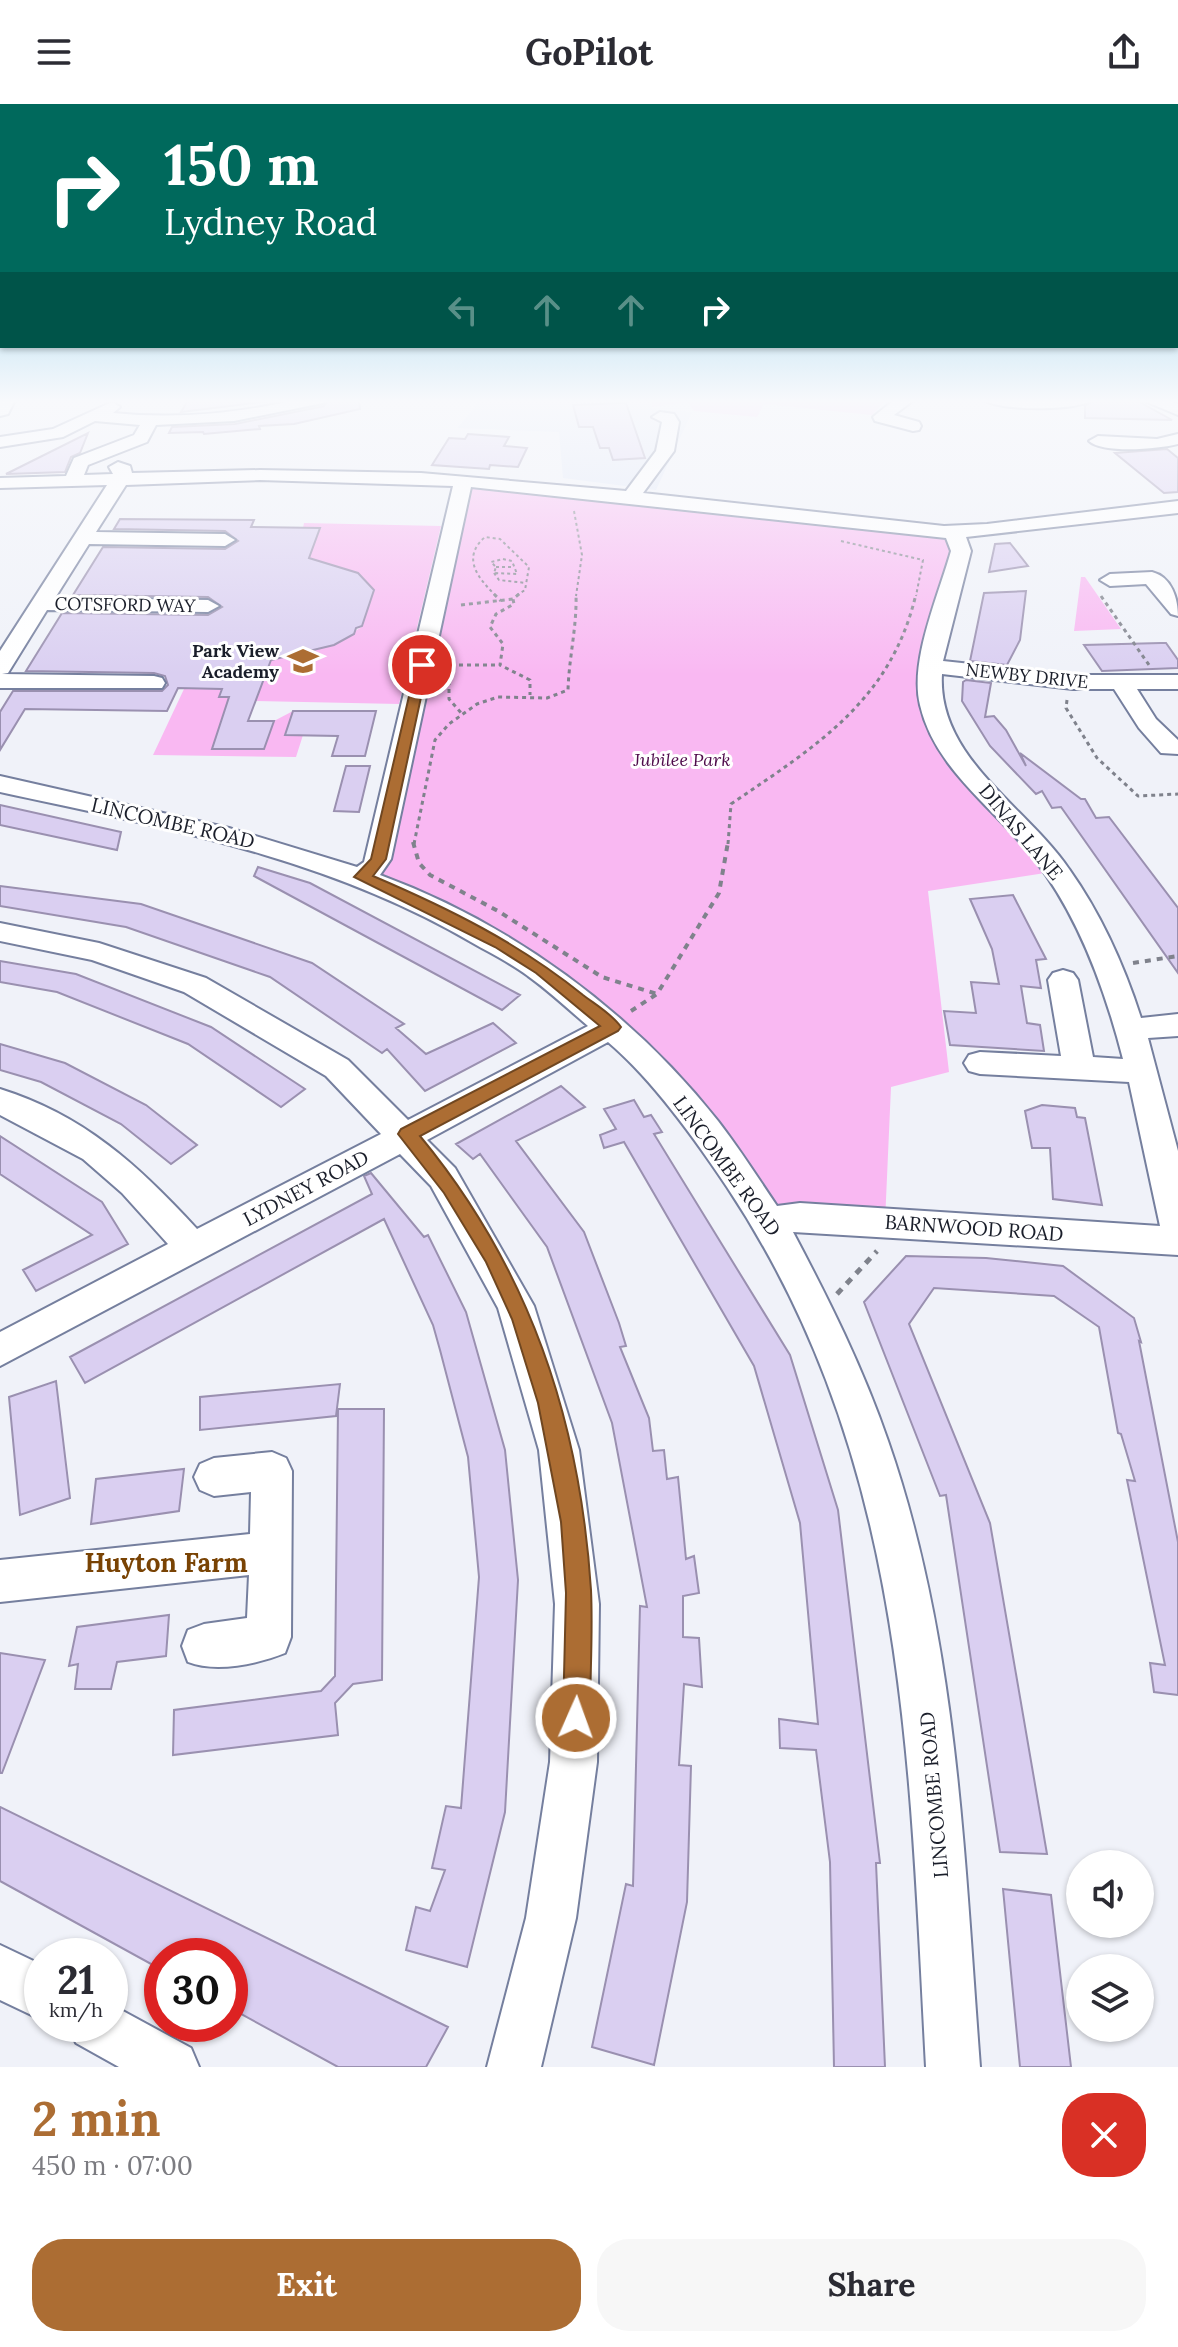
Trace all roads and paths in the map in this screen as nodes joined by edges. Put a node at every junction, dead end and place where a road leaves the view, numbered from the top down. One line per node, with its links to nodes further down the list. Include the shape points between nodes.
1 (112, 492): 9 (street)
2 (461, 492): 23 (street)
3 (521, 492): 6 (street)
4 (635, 492): 5 (street)
5 (630, 498): 6 (street); 8 (street)
6 (577, 502): 33 (path, via 582,555 568,690 553,698)
7 (1178, 507): 8 (street)
8 (954, 532): 26 (street, DINAS LANE, via 961,551)
9 (83, 538): 11 (street); 19 (street)
10 (834, 539): 43 (path, via 923,560 894,660 868,696 731,804 719,893)
11 (225, 540)
12 (496, 567): 13 (path); 13 (path, via 491,562 503,559 512,561); 14 (path)
13 (512, 567): 14 (path, via 517,574)
14 (494, 573): 16 (path, via 503,581)
15 (1110, 580): 22 (street, via 1152,578); 31 (path, via 1091,581)
16 (526, 583): 17 (path); 18 (path, via 529,567 519,555 496,537 482,538 473,551 472,566)
17 (513, 599): 18 (path); 25 (path, via 514,604 491,623 503,644)
18 (501, 601): 20 (path)
19 (41, 604): 21 (street, COTSFORD WAY); 27 (street)
20 (461, 605)
21 (208, 606)
22 (1178, 610)
23 (422, 665): 24 (path); 38 (street, via 378,859)
24 (449, 665): 25 (path); 34 (path, via 449,699)
25 (500, 665): 33 (path, via 530,680)
26 (932, 666): 29 (street, NEWBY DRIVE); 41 (street, DINAS LANE, via 930,702 942,734 964,767 1058,871)
27 (0, 668)
28 (0, 681): 30 (street)
29 (1068, 682): 32 (street, NEWBY DRIVE); 37 (path, via 1066,708 1097,758 1138,796)
30 (154, 683)
31 (1170, 683): 32 (street, NEWBY DRIVE)
32 (1122, 684): 35 (street, via 1170,748)
33 (530, 695): 34 (path, via 492,697)
34 (462, 714): 43 (path, via 435,740 413,841 419,863 430,875 602,977)
35 (1178, 747)
36 (0, 784): 38 (street, LINCOMBE ROAD, via 260,842)
37 (1178, 794)
38 (362, 877): 44 (street, LINCOMBE ROAD, via 501,943)
39 (0, 932): 51 (street, via 118,957 231,1001 310,1046)
40 (1178, 956): 41 (path)
41 (1109, 967): 46 (street, DINAS LANE)
42 (1063, 980): 48 (street)
43 (657, 994): 44 (path)
44 (610, 1025): 51 (street, LYDNEY ROAD); 52 (street, LINCOMBE ROAD, via 692,1112)
45 (1178, 1025): 46 (street)
46 (1132, 1029): 49 (street, DINAS LANE)
47 (980, 1063): 48 (street)
48 (1079, 1068): 49 (street)
49 (1143, 1071): 54 (street, DINAS LANE)
50 (0, 1101): 56 (street, via 94,1150 130,1180)
51 (408, 1134): 56 (street, LYDNEY ROAD); 67 (street, via 472,1219 518,1309 549,1403 573,1522 579,1651 571,1789 547,1940)
52 (770, 1221): 53 (street, BARNWOOD ROAD, via 800,1217); 57 (street, LINCOMBE ROAD)
53 (902, 1223): 55 (street, BARNWOOD ROAD); 57 (path)
54 (1178, 1226)
55 (1178, 1241)
56 (193, 1248): 58 (street, LYDNEY ROAD)
57 (819, 1313): 68 (street, LINCOMBE ROAD, via 870,1439 910,1602 930,1738)
58 (0, 1350)
59 (214, 1477): 60 (street, via 272,1471)
60 (271, 1552): 61 (street); 62 (street, via 269,1637)
61 (0, 1581)
62 (204, 1646)
63 (0, 1971): 64 (street)
64 (24, 1984)
65 (127, 2042): 66 (street)
66 (172, 2067)
67 (514, 2067)
68 (953, 2067)

